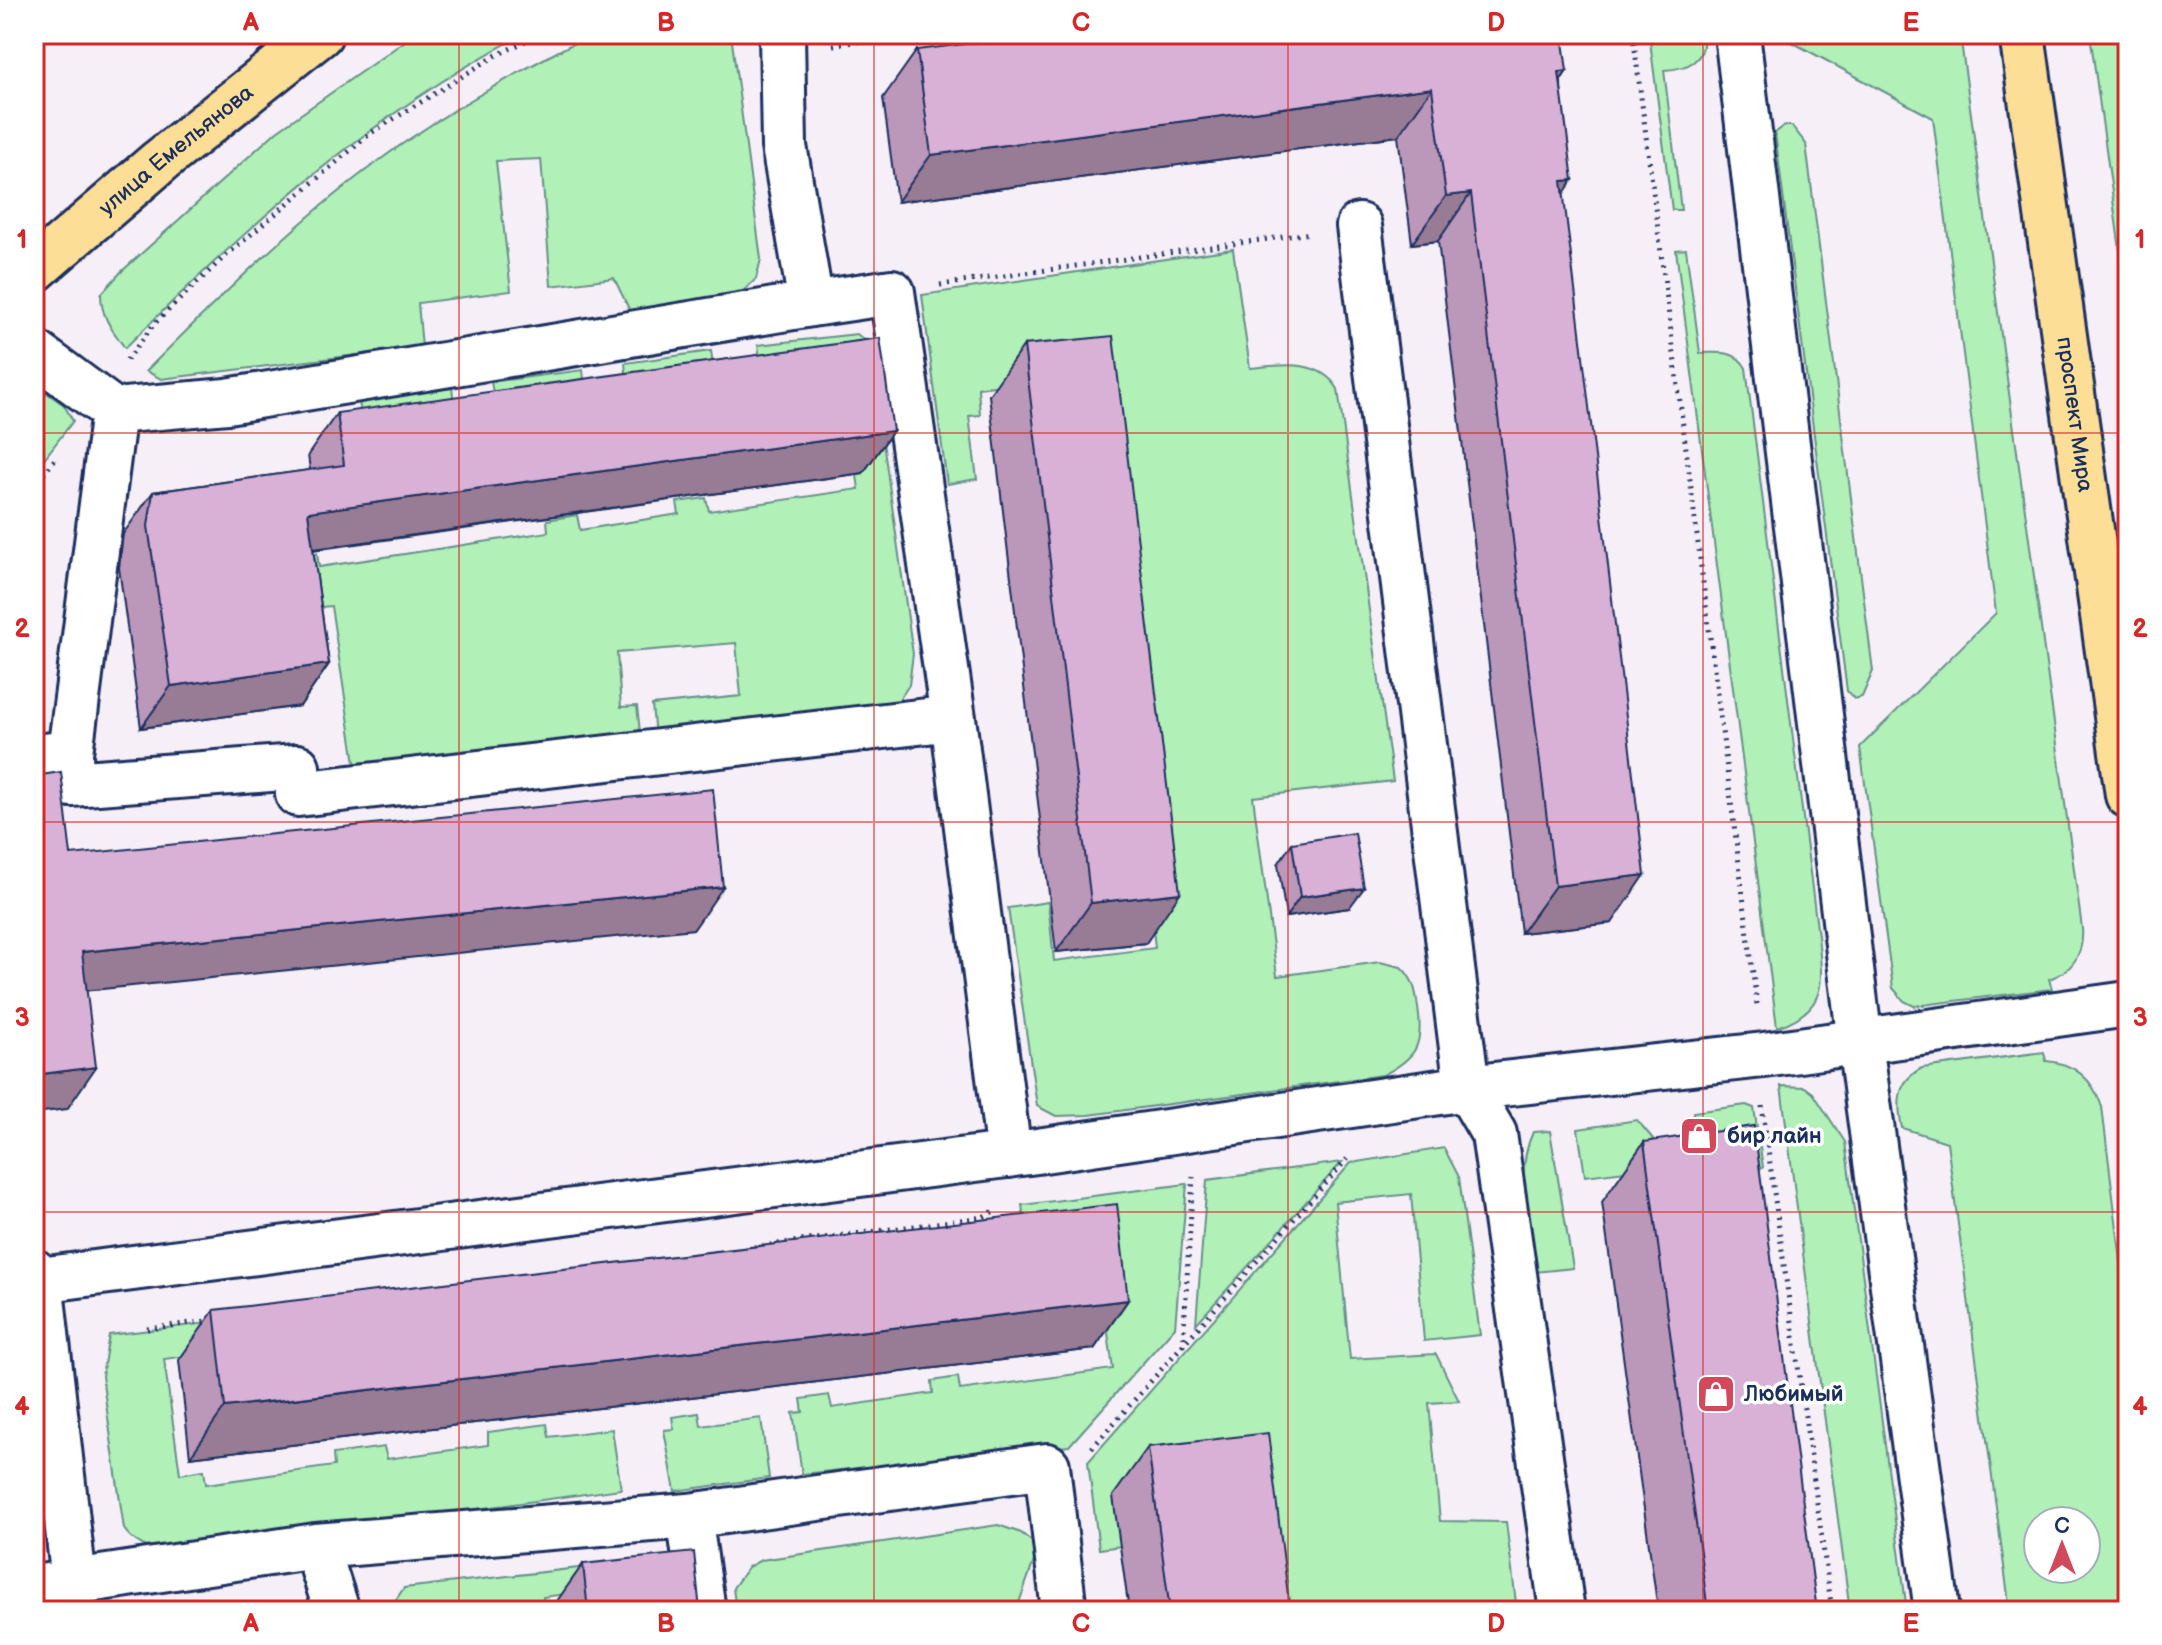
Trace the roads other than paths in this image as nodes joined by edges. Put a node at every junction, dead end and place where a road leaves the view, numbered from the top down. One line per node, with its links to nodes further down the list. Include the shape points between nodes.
1 (320, 34): 6 (main road, улица Емельянова)
2 (782, 34): 7 (street, via 784,146)
3 (1737, 34): 15 (street)
4 (2022, 34): 10 (main road, проспект Мира)
5 (1359, 226): 16 (street)
6 (34, 270)
7 (811, 304): 9 (street, via 227,401); 11 (street, via 892,292)
8 (34, 352): 9 (street)
9 (106, 405): 12 (street)
10 (2120, 681): 13 (main road, проспект Мира)
11 (953, 718): 12 (street, via 298,794 297,767 71,784); 17 (street)
12 (52, 755)
13 (2128, 795)
14 (2128, 1004): 15 (street)
15 (1860, 1043): 16 (street); 26 (street)
16 (1467, 1088): 17 (street); 25 (street, via 1494,1134)
17 (1009, 1155): 18 (street)
18 (37, 1276): 21 (street)
19 (689, 1516): 20 (street); 23 (street); 24 (street, via 1047,1466)
20 (316, 1546): 21 (street); 22 (street)
21 (54, 1585)
22 (337, 1611)
23 (703, 1611)
24 (1064, 1611)
25 (1562, 1611)
26 (1937, 1611)

